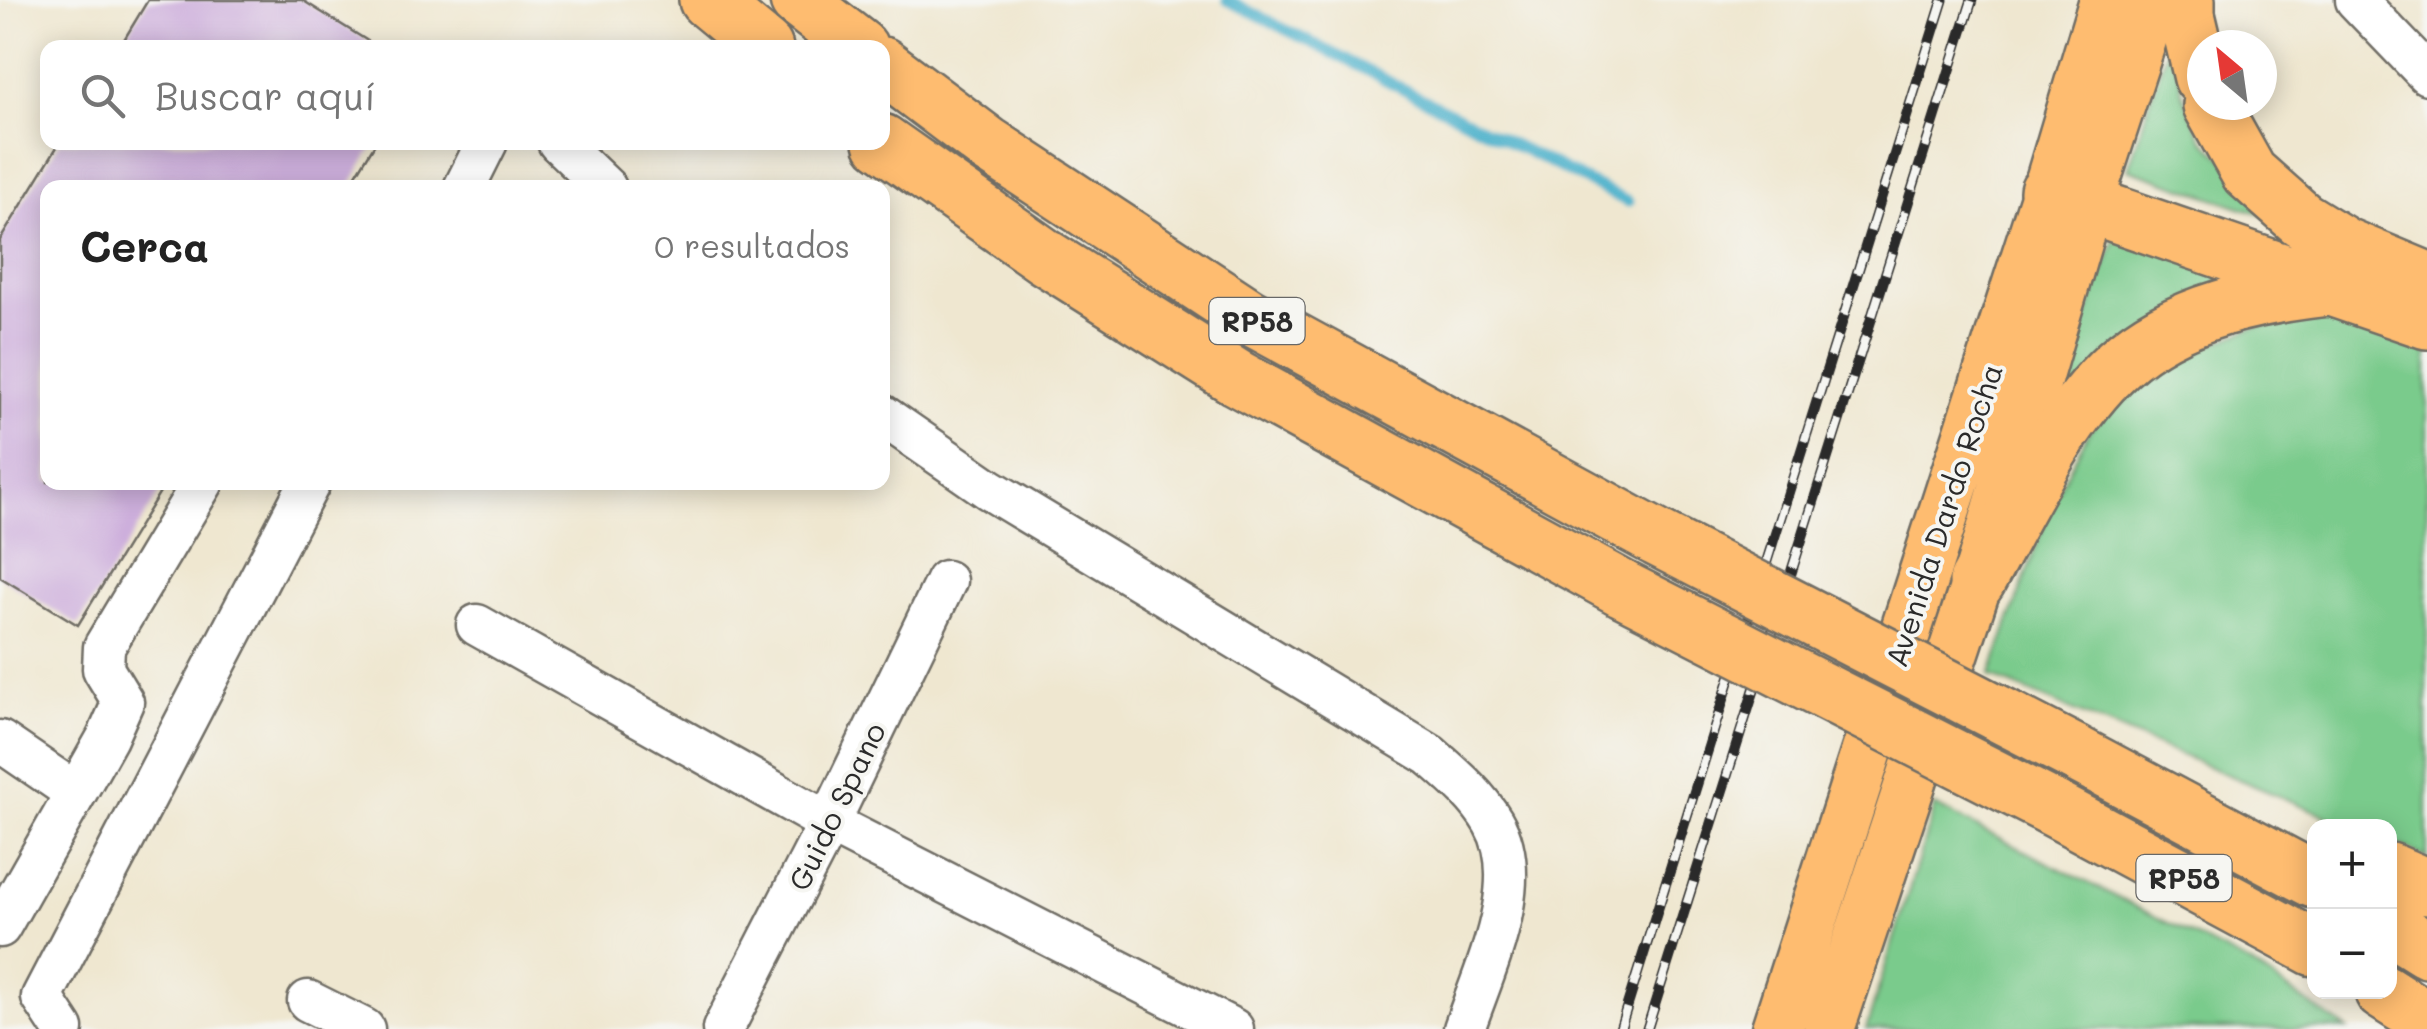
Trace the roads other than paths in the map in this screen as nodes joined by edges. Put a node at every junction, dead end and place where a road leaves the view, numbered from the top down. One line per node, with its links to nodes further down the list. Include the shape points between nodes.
1 (707, 0): 8 (highway)
2 (798, 0): 9 (highway)
3 (2105, 0): 18 (main road, Avenida Dardo Rocha)
4 (2154, 0): 18 (main road, Avenida Dardo Rocha)
5 (2187, 0): 7 (highway)
6 (2356, 0): 11 (street)
7 (2190, 30)
8 (754, 40)
9 (850, 40)
10 (890, 71): 28 (highway, RP58, bridge, via 987,144 1247,316)
11 (2427, 74)
12 (2219, 120): 20 (highway, via 2249,173 2301,219)
13 (890, 148): 37 (highway, RP58, bridge, via 1045,258 1237,378 1624,589)
14 (483, 150): 16 (street)
15 (566, 150): 17 (street)
16 (468, 180)
17 (598, 180)
18 (2073, 182): 19 (highway); 20 (highway, via 2312,251); 25 (main road, Avenida Dardo Rocha); 47 (main road, Avenida Dardo Rocha)
19 (2338, 287): 20 (highway); 25 (highway, via 2275,293 2220,308 2119,362 2077,409)
20 (2426, 294)
21 (890, 421): 46 (street, via 989,489 1430,756 1472,793 1496,826 1507,865 1505,905)
22 (198, 490): 29 (street, via 104,647 103,668 123,702)
23 (306, 490): 42 (street, via 42,997)
24 (946, 581): 30 (street, Guido Spano)
25 (1977, 582): 48 (main road, Avenida Dardo Rocha)
26 (477, 625): 30 (street)
27 (0, 741): 29 (street)
28 (2092, 762): 31 (highway); 33 (highway, RP58)
29 (76, 793): 35 (street)
30 (829, 823): 44 (street, Guido Spano); 45 (street)
31 (2307, 835)
32 (2397, 873): 34 (highway)
33 (2307, 876)
34 (2427, 887)
35 (0, 927)
36 (2397, 931): 38 (highway)
37 (2307, 944)
38 (2427, 950)
39 (2394, 999): 41 (highway)
40 (308, 1001): 43 (street)
41 (2427, 1020)
42 (63, 1029)
43 (364, 1029)
44 (723, 1029)
45 (1233, 1029)
46 (1464, 1029)
47 (1777, 1029)
48 (1829, 1029)

